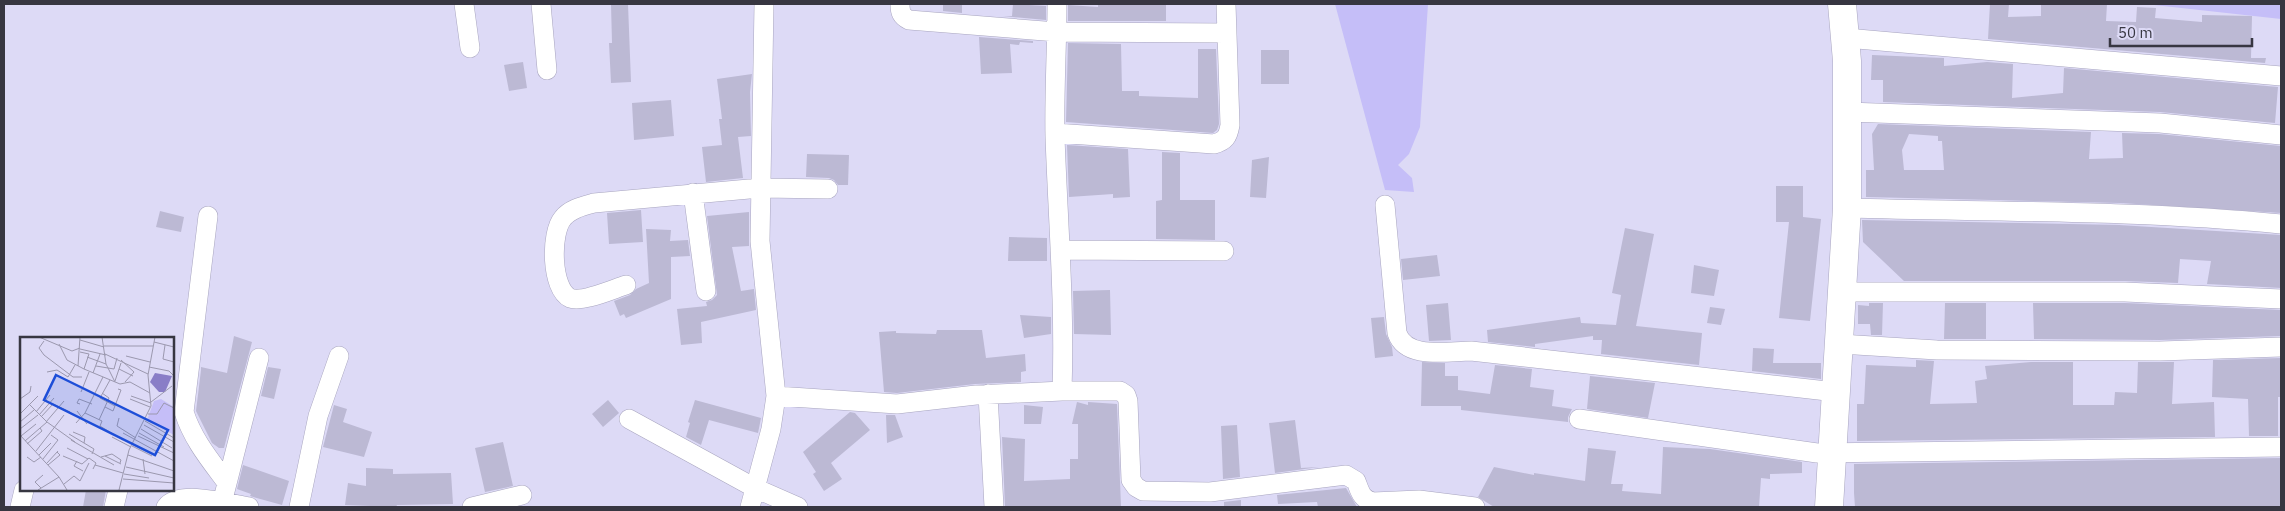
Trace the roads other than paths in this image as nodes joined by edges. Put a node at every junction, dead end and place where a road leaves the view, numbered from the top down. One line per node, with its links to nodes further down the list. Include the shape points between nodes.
1 (464, 4): 11 (street)
2 (541, 4): 12 (street)
3 (764, 4): 17 (street)
4 (900, 4): 8 (street, via 904,17 910,20)
5 (1057, 4): 8 (street)
6 (1226, 4): 9 (street)
7 (1842, 4): 10 (main road)
8 (1057, 32): 9 (street); 15 (street)
9 (1227, 34): 15 (street, via 1230,125 1223,141 1214,144)
10 (1846, 38): 13 (street); 14 (main road)
11 (470, 48)
12 (547, 70)
13 (2281, 76)
14 (1847, 112): 16 (street, via 2160,123); 21 (main road)
15 (1055, 133): 24 (street)
16 (2281, 135)
17 (760, 188): 18 (street); 19 (street); 37 (street, via 760,241)
18 (828, 189)
19 (693, 193): 26 (street, via 594,203 563,217 553,244 554,263 564,292 570,298 578,299); 27 (street)
20 (1386, 204): 35 (street, via 1397,333 1409,348 1418,351 1471,351)
21 (1847, 208): 23 (street, via 2076,213); 28 (main road)
22 (208, 216): 42 (street, via 184,412 199,447)
23 (2281, 224)
24 (1060, 250): 25 (street); 34 (street)
25 (1224, 251)
26 (626, 285)
27 (706, 291)
28 (1842, 292): 29 (street, via 2125,292); 30 (main road)
29 (2281, 299)
30 (1840, 344): 31 (street, via 1937,350 2160,351); 35 (main road)
31 (2281, 347)
32 (339, 356): 52 (street, via 318,416)
33 (259, 358): 42 (street)
34 (1062, 390): 36 (street); 57 (street, via 1120,391 1126,395 1131,480 1143,492 1210,492 1346,476 1356,481 1366,501 1420,500)
35 (1836, 392): 41 (main road)
36 (988, 394): 37 (street, via 897,404); 56 (street)
37 (776, 396): 43 (street)
38 (629, 418): 43 (street)
39 (1580, 419): 41 (street)
40 (2281, 447): 41 (street)
41 (1832, 453): 58 (main road)
42 (227, 483): 47 (street)
43 (755, 488): 54 (street); 55 (street)
44 (24, 491): 48 (street)
45 (118, 491): 49 (street)
46 (522, 495): 53 (street)
47 (222, 503): 50 (street, via 179,498); 51 (street)
48 (20, 507)
49 (114, 507)
50 (166, 507)
51 (249, 507)
52 (299, 507)
53 (472, 507)
54 (750, 507)
55 (798, 507)
56 (994, 507)
57 (1475, 507)
58 (1828, 507)

